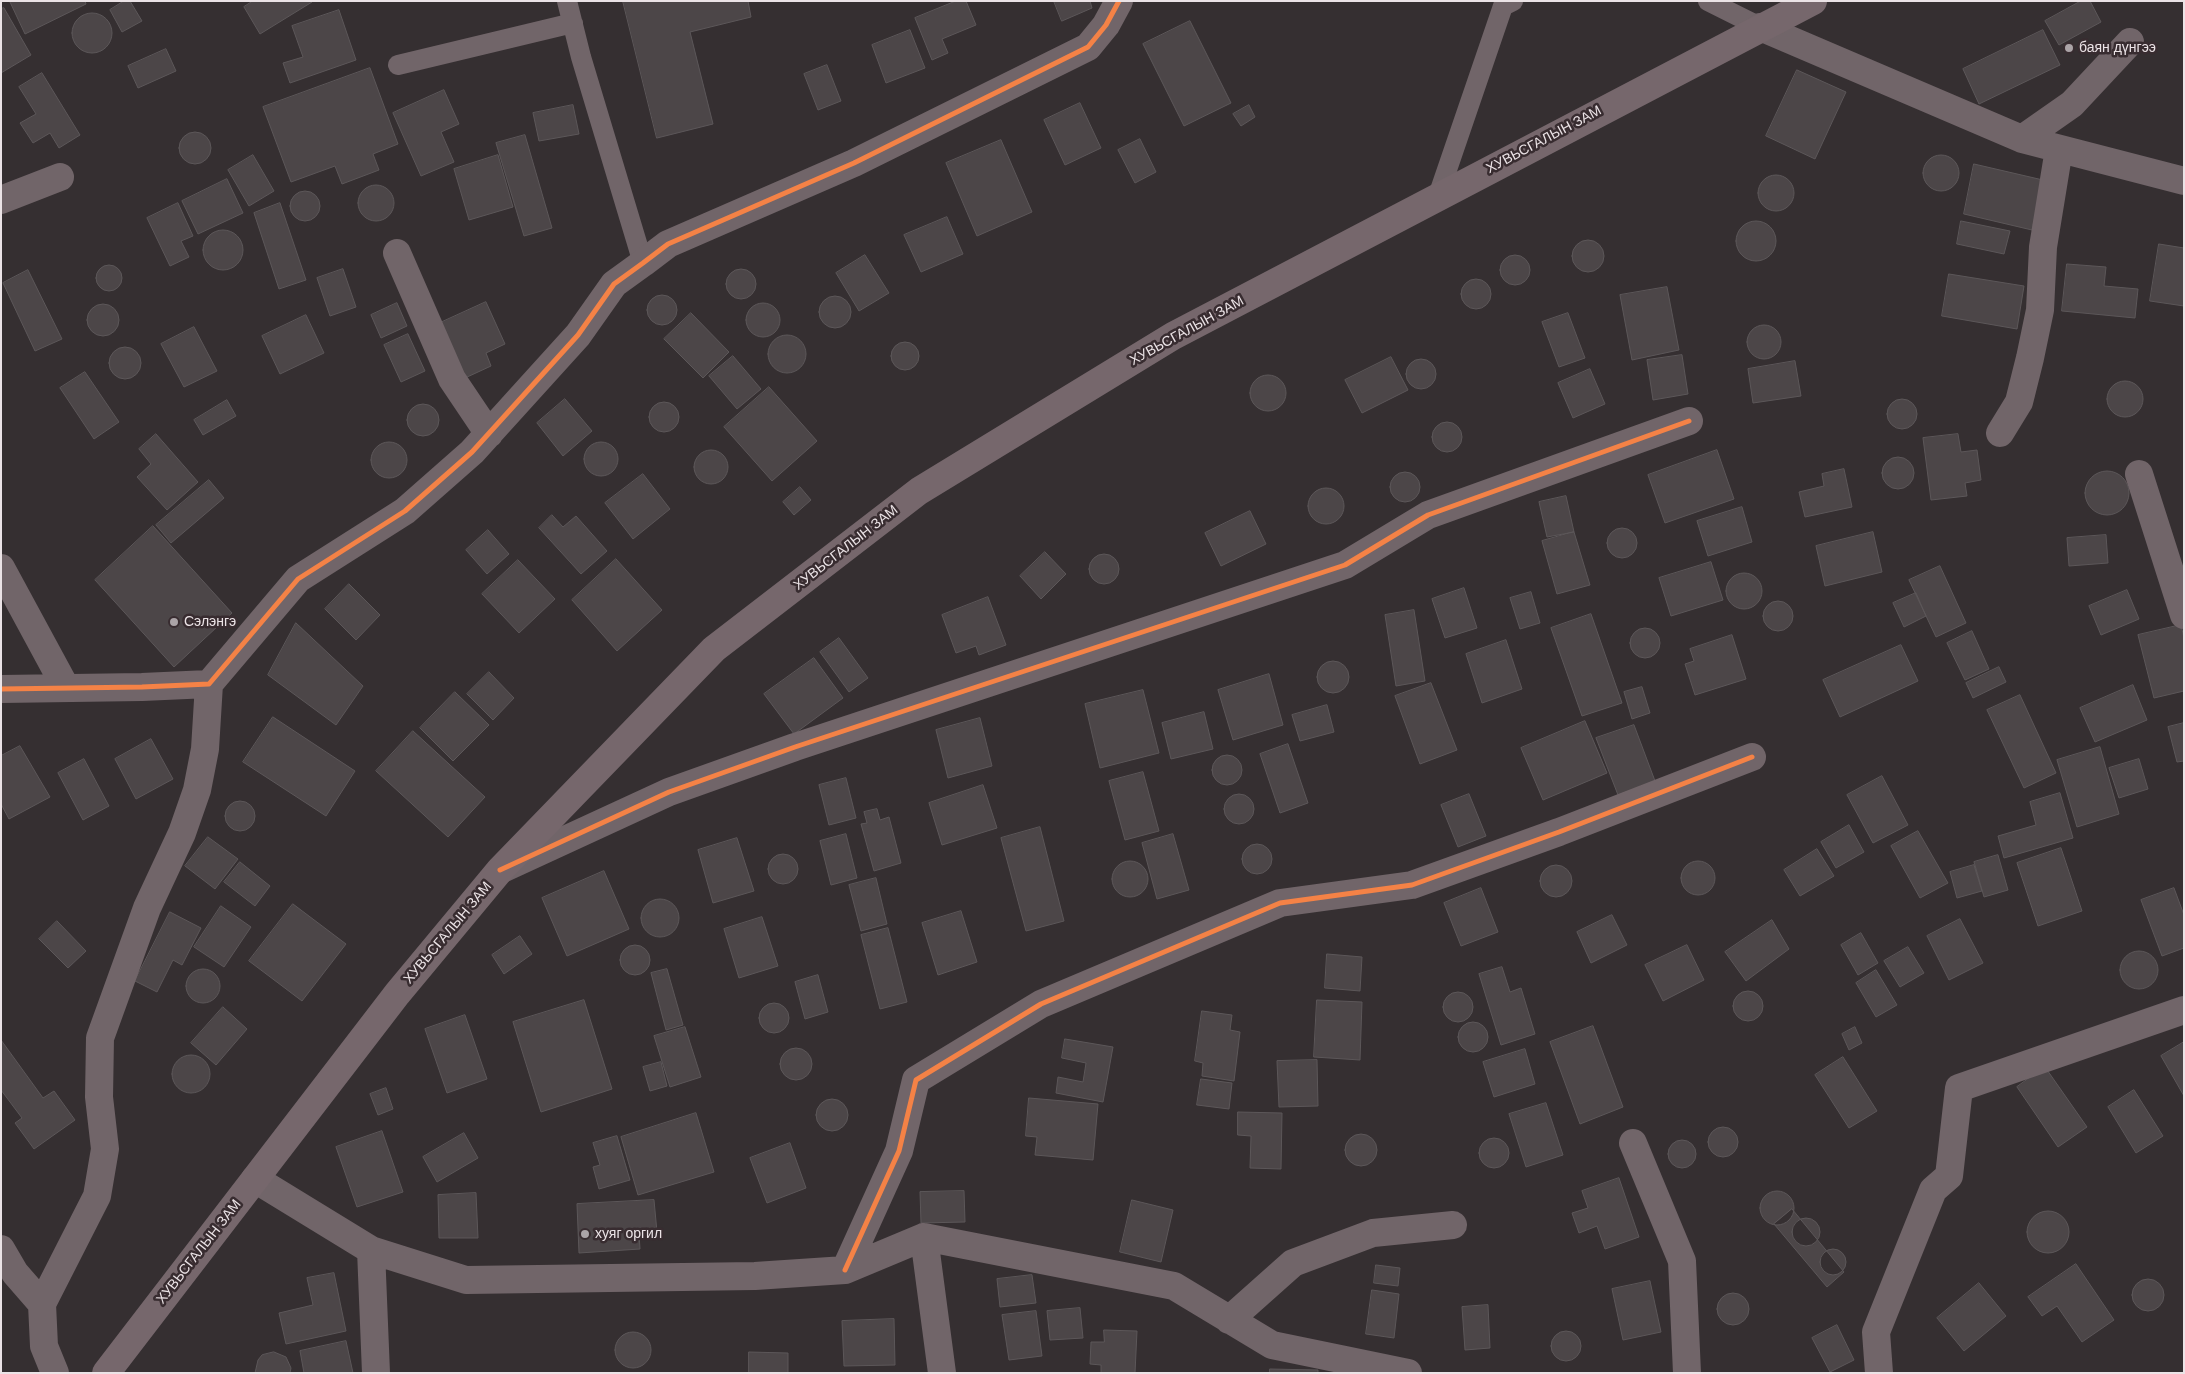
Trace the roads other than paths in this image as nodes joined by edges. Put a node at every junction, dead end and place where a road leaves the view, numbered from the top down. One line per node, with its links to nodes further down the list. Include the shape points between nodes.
1 (567, 1): 6 (lane)
2 (1119, 1): 17 (street, via 1106,25 1088,47 854,163 668,244)
3 (1513, 1): 14 (lane, via 1504,6)
4 (1708, 1): 7 (lane)
5 (1813, 1): 7 (main road, ХУВЬСГАЛЫН ЗАМ)
6 (573, 23): 9 (lane); 17 (lane)
7 (1760, 27): 10 (street); 14 (main road, ХУВЬСГАЛЫН ЗАМ)
8 (2130, 42): 10 (street, via 2072,104)
9 (398, 65)
10 (2022, 139): 11 (street)
11 (2059, 149): 13 (street); 19 (street, via 2043,247 2040,310 2019,402)
12 (60, 177): 15 (street)
13 (2184, 181)
14 (1438, 196): 28 (main road, ХУВЬСГАЛЫН ЗАМ, via 1173,336 919,491 714,649)
15 (1, 200)
16 (398, 253): 20 (street, via 452,380)
17 (643, 263): 20 (street, via 614,284 578,335)
18 (1689, 421): 28 (street, via 1428,515 1345,565 795,746 669,792)
19 (2000, 433)
20 (489, 434): 24 (street, via 405,511 298,579)
21 (2139, 474): 23 (street)
22 (1, 568): 25 (street)
23 (2184, 615)
24 (209, 684): 25 (street); 37 (street, via 205,749 197,790 182,833 147,908 100,1038 99,1098 105,1149 98,1196)
25 (66, 688): 26 (street)
26 (1, 689)
27 (1752, 757): 36 (street, via 1412,885 1280,904 1041,1004 916,1080 899,1151)
28 (500, 870): 31 (main road, ХУВЬСГАЛЫН ЗАМ, via 398,994)
29 (2184, 1010): 45 (street, via 1959,1088 1949,1176 1933,1190 1876,1332)
30 (1633, 1142): 44 (street, via 1682,1261)
31 (255, 1179): 35 (street); 40 (main road, ХУВЬСГАЛЫН ЗАМ)
32 (1453, 1225): 38 (street, via 1373,1233 1293,1264)
33 (924, 1237): 36 (street); 38 (street, via 1174,1286); 42 (street)
34 (1, 1249): 37 (street, via 15,1273)
35 (370, 1250): 36 (street, via 466,1280 755,1276); 41 (street)
36 (846, 1270)
37 (42, 1304): 39 (street, via 44,1346)
38 (1229, 1320): 43 (street, via 1272,1345)
39 (55, 1373)
40 (106, 1373)
41 (376, 1373)
42 (942, 1373)
43 (1408, 1373)
44 (1687, 1373)
45 (1879, 1373)

